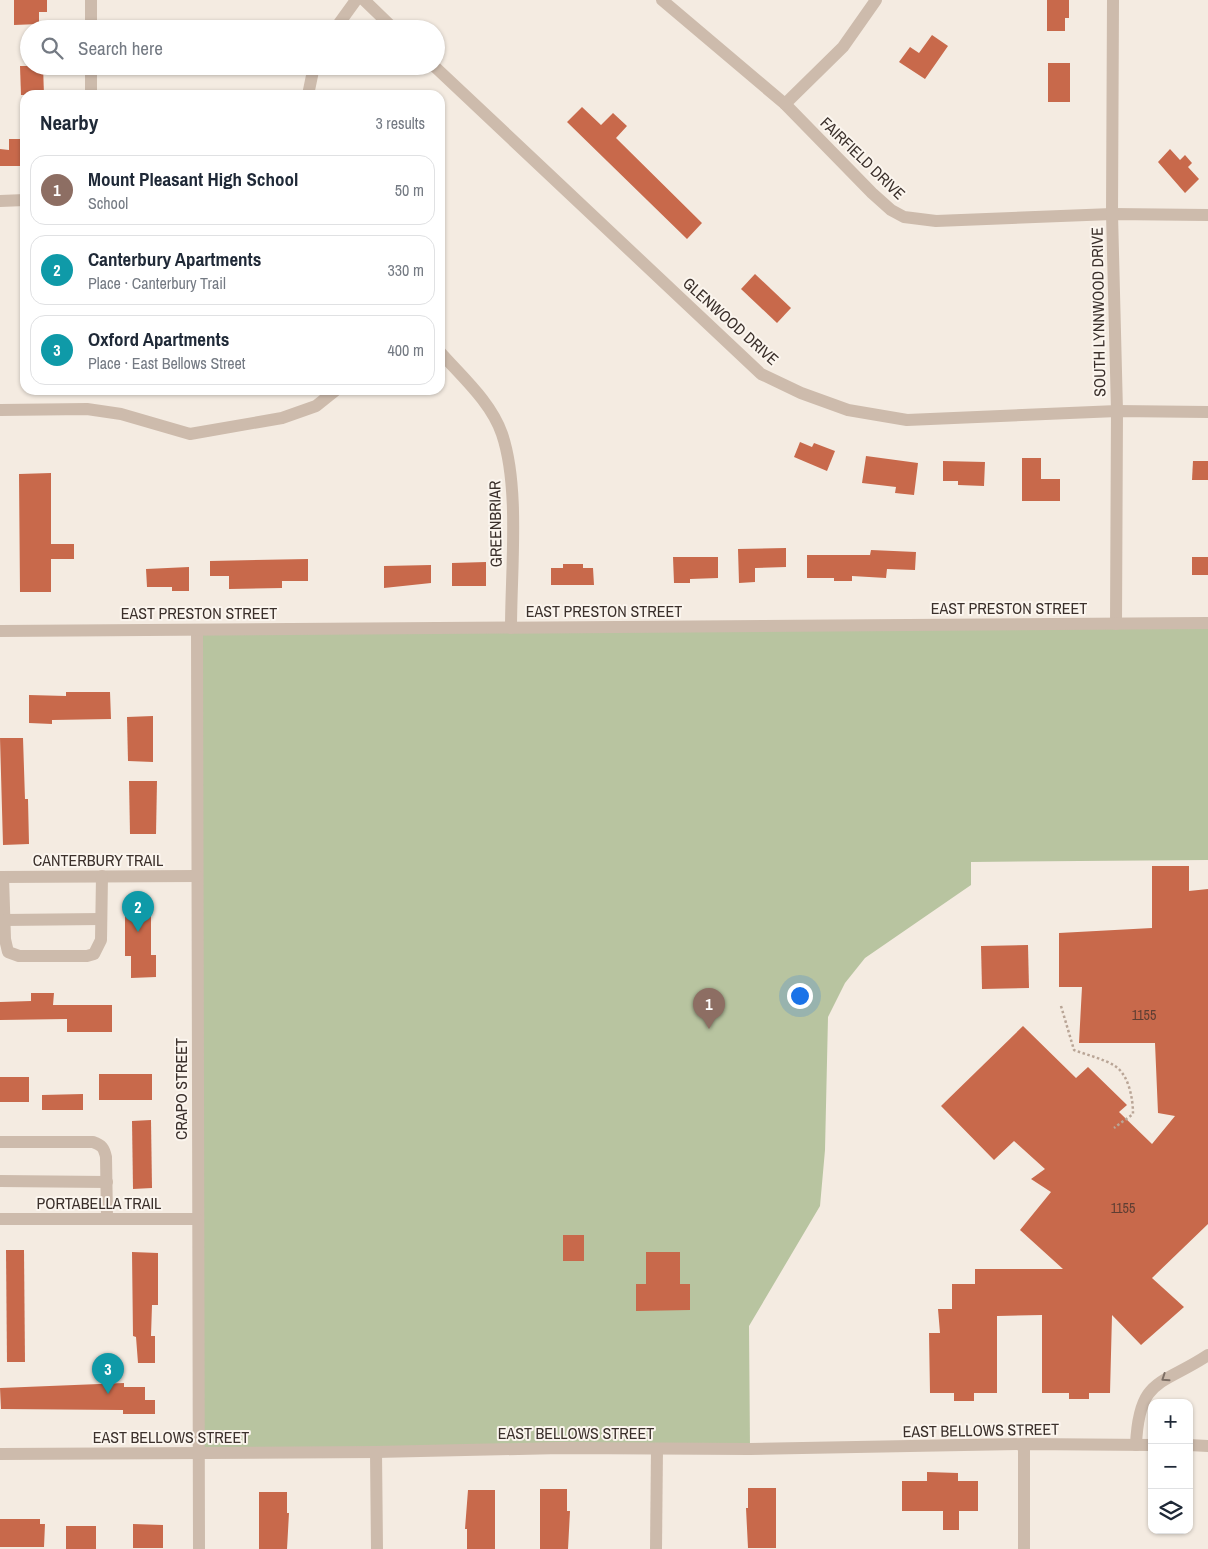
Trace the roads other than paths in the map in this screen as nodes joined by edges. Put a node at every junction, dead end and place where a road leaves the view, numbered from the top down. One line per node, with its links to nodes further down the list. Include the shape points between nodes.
1 (91, 0): 7 (street)
2 (356, 0): 8 (street)
3 (364, 0): 9 (street)
4 (662, 0): 15 (street, FAIRFIELD DRIVE)
5 (876, 0): 15 (street, via 843,47)
6 (1113, 0): 18 (street, SOUTH LYNNWOOD DRIVE)
7 (91, 20)
8 (342, 20)
9 (385, 20)
10 (91, 75): 13 (street)
11 (312, 75): 14 (street)
12 (444, 75): 23 (street, GLENWOOD DRIVE, via 761,374 848,410 907,420)
13 (91, 90)
14 (309, 90)
15 (785, 104): 18 (street, FAIRFIELD DRIVE, via 872,193 904,217 936,221)
16 (20, 200): 17 (street)
17 (0, 201)
18 (1112, 214): 19 (street, FAIRFIELD DRIVE); 23 (street, SOUTH LYNNWOOD DRIVE)
19 (1208, 215)
20 (445, 357): 27 (street, GREENBRIAR, via 481,397 502,433 512,481)
21 (330, 395): 22 (street, via 316,406 282,418 190,434 121,414 87,409)
22 (0, 410)
23 (1117, 411): 24 (street, GLENWOOD DRIVE); 25 (street, SOUTH LYNNWOOD DRIVE)
24 (1208, 412)
25 (1116, 624): 26 (street, EAST PRESTON STREET); 27 (street, EAST PRESTON STREET)
26 (1208, 624)
27 (512, 628): 28 (street, EAST PRESTON STREET)
28 (197, 630): 29 (street, EAST PRESTON STREET); 31 (street, CRAPO STREET)
29 (0, 631)
30 (102, 876): 31 (street, CANTERBURY TRAIL); 32 (street, CANTERBURY TRAIL); 33 (street)
31 (197, 876): 40 (street, CRAPO STREET)
32 (1, 877): 34 (street)
33 (101, 919): 34 (street); 34 (street, via 101,940 94,954 87,956 19,956 8,952)
34 (4, 920)
35 (0, 1142): 37 (street, via 93,1142 104,1149)
36 (0, 1181): 37 (street)
37 (107, 1182): 38 (street)
38 (107, 1218): 39 (street, PORTABELLA TRAIL); 40 (street, PORTABELLA TRAIL)
39 (0, 1219)
40 (198, 1219): 50 (street, CRAPO STREET)
41 (1208, 1355): 43 (street, one-way to 43, via 1160,1381 1152,1389 1140,1412)
42 (1024, 1444): 43 (street, EAST BELLOWS STREET); 47 (street, EAST BELLOWS STREET); 54 (street)
43 (1136, 1445): 44 (street, EAST BELLOWS STREET)
44 (1148, 1445)
45 (1193, 1445): 46 (street)
46 (1208, 1446)
47 (656, 1449): 48 (street, EAST BELLOWS STREET); 53 (street)
48 (376, 1452): 50 (street, EAST BELLOWS STREET); 52 (street)
49 (0, 1454): 50 (street, EAST BELLOWS STREET)
50 (198, 1454): 51 (street, CRAPO STREET)
51 (199, 1549)
52 (377, 1549)
53 (656, 1549)
54 (1024, 1549)

